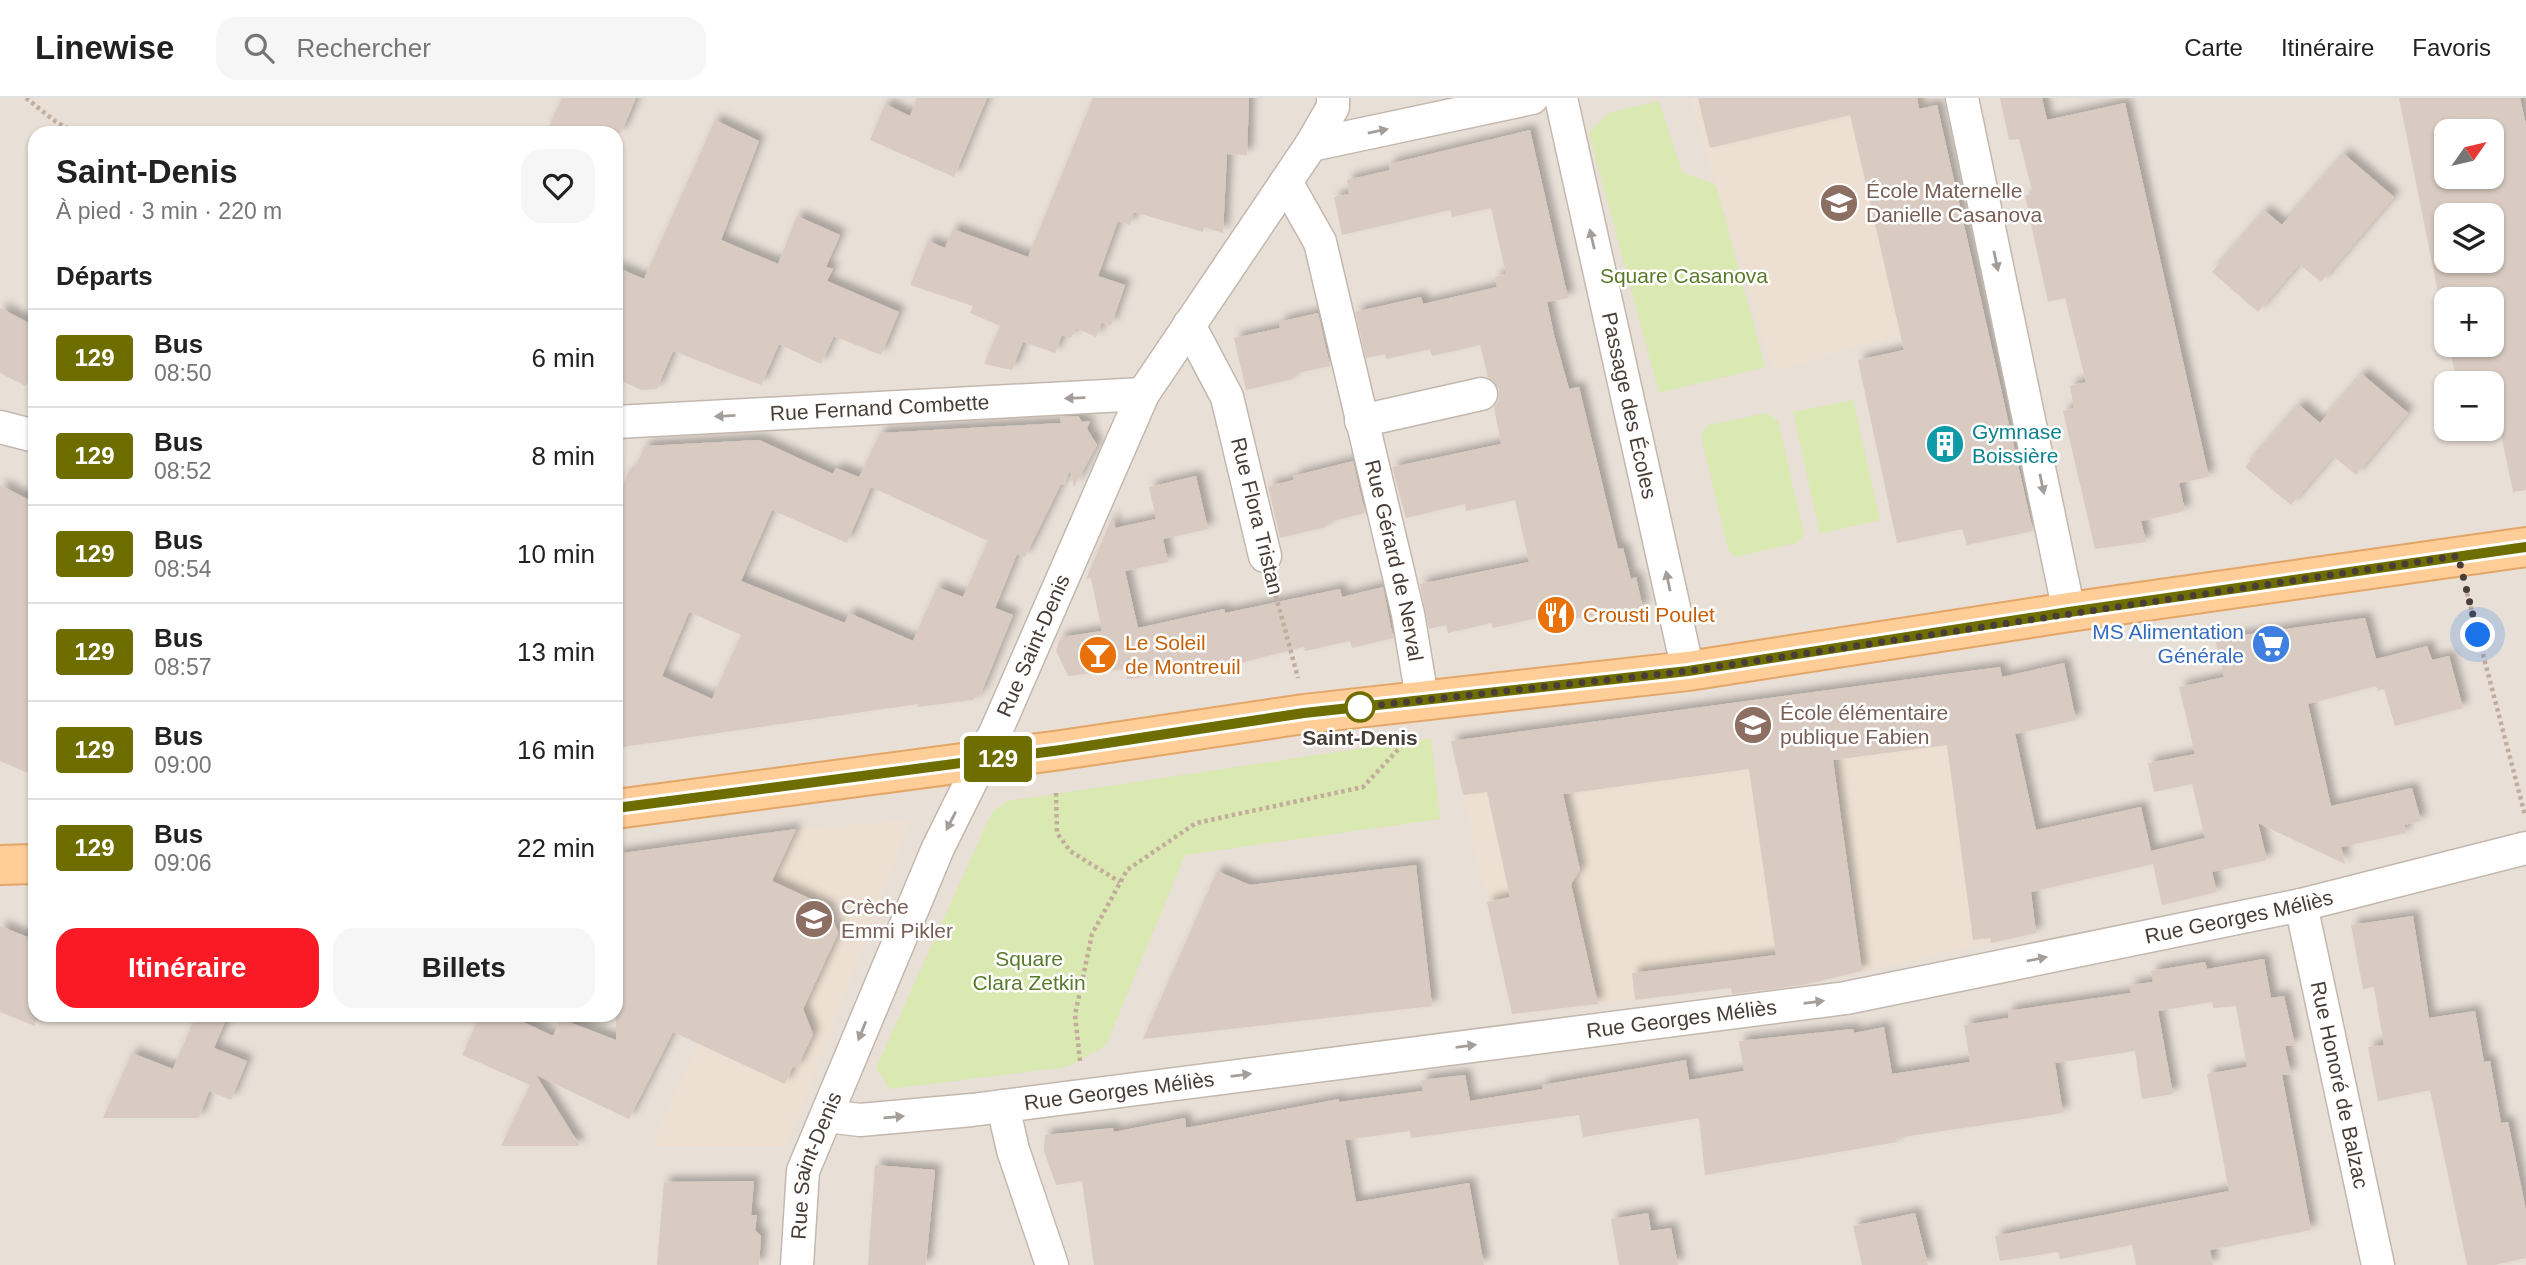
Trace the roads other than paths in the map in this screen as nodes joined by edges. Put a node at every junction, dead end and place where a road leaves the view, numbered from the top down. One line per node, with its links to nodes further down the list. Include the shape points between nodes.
1 (1333, 98): 5 (street, Rue Saint-Denis, via 1333,107)
2 (1532, 98): 5 (street, one-way to 2)
3 (1561, 98): 17 (street, Passage des Écoles, one-way to 3)
4 (1962, 98): 16 (street, one-way to 16)
5 (1311, 145): 6 (street, Rue Saint-Denis)
6 (1286, 182): 7 (street, Rue Saint-Denis); 10 (street, Rue Gérard de Nerval, via 1320,242)
7 (1189, 325): 8 (street, Rue Saint-Denis); 15 (street, Rue Flora Tristan, via 1227,397)
8 (1143, 394): 11 (street, Rue Fernand Combette, one-way to 11); 19 (street, Rue Saint-Denis)
9 (1481, 394): 10 (street)
10 (1361, 421): 18 (street, Rue Gérard de Nerval)
11 (623, 422)
12 (0, 427): 13 (street)
13 (28, 434)
14 (2526, 547): 16 (main road)
15 (1265, 556)
16 (2069, 612): 17 (main road)
17 (1688, 671): 18 (main road)
18 (1432, 697): 19 (main road)
19 (982, 761): 20 (main road); 26 (street, Rue Saint-Denis, one-way to 26, via 938,848)
20 (623, 807)
21 (2526, 848): 24 (street, Rue Georges Méliès)
22 (0, 864): 23 (main road)
23 (28, 864)
24 (2301, 905): 25 (street, Rue Georges Méliès, one-way to 24, via 1846,998); 29 (street, Rue Honoré de Balzac)
25 (1003, 1106): 26 (street, Rue Georges Méliès, one-way to 25, via 860,1120); 28 (street)
26 (827, 1116): 27 (street, Rue Saint-Denis, via 803,1171)
27 (797, 1265)
28 (1052, 1265)
29 (2378, 1265)

